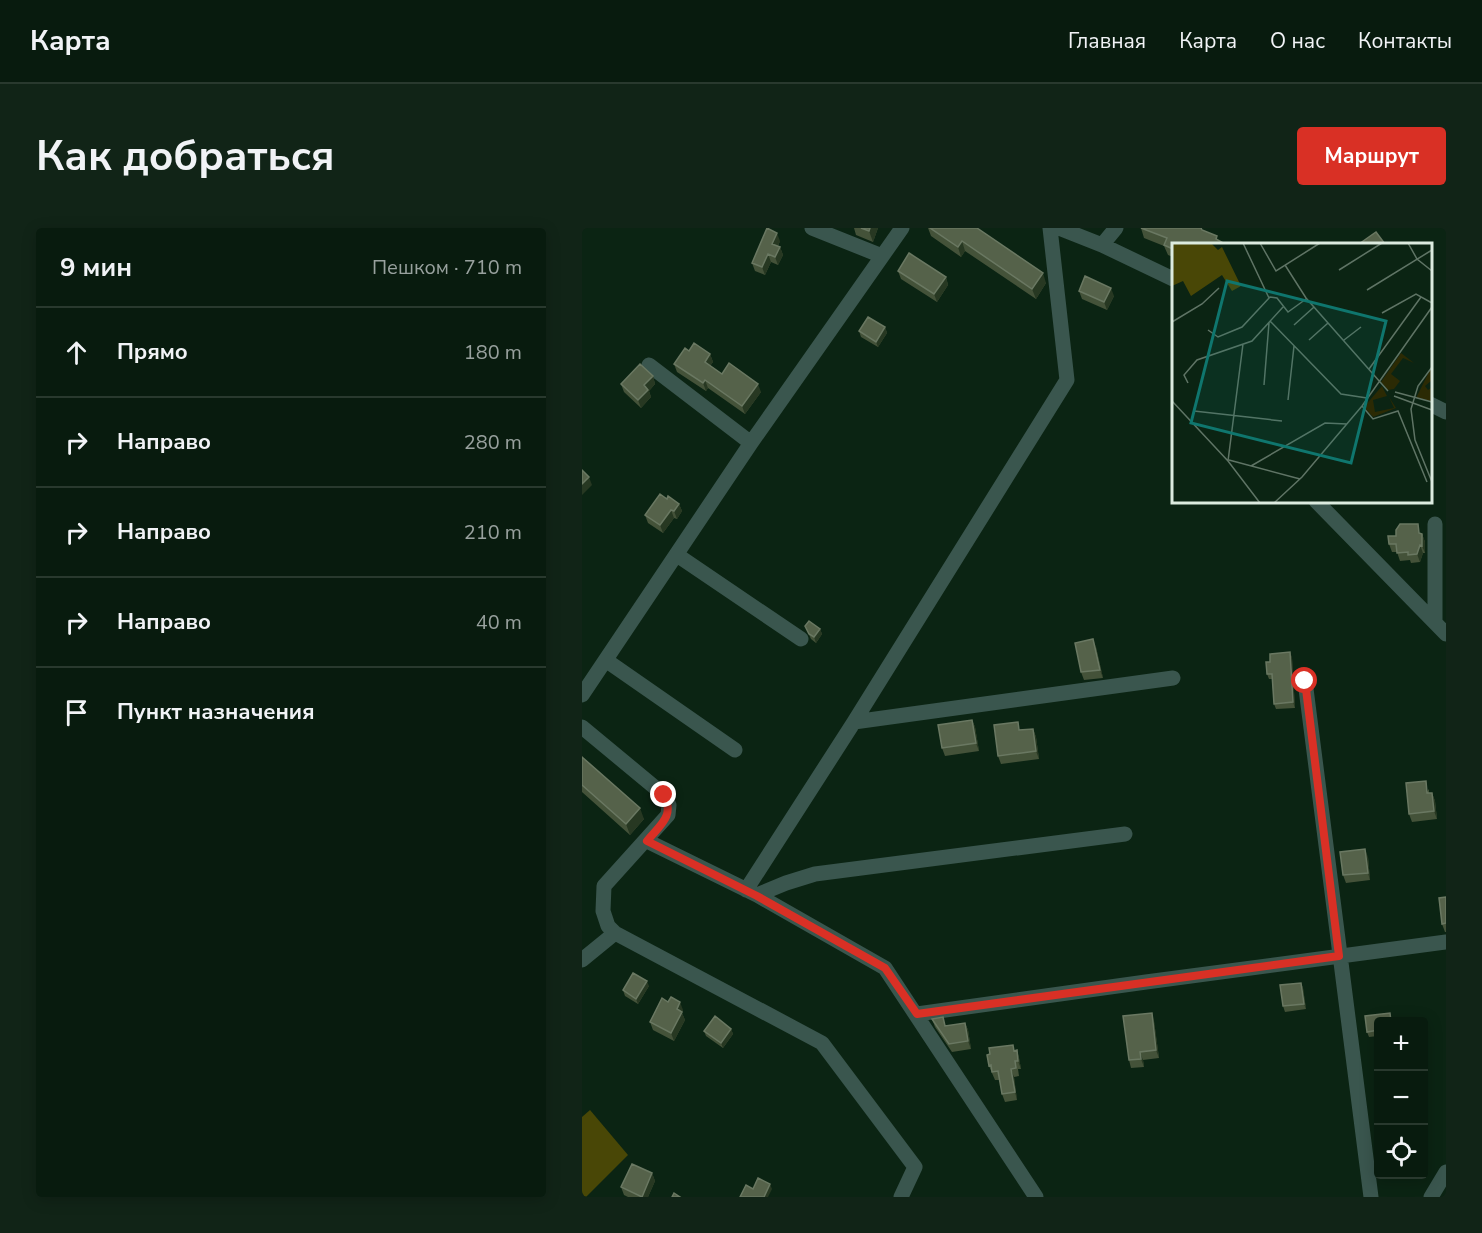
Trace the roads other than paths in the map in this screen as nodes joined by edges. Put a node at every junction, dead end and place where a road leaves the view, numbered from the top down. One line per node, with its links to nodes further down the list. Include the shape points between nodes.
1 (812, 228): 7 (street)
2 (903, 228): 7 (street)
3 (1050, 228): 22 (street, via 1067,380)
4 (1059, 228): 6 (street)
5 (1116, 228): 6 (street)
6 (1102, 245): 8 (street)
7 (882, 256): 12 (street)
8 (1172, 279)
9 (650, 365): 12 (street)
10 (1431, 404): 11 (street)
11 (1446, 412)
12 (752, 443): 15 (street)
13 (1317, 502): 16 (street)
14 (1436, 524): 16 (street)
15 (677, 555): 17 (street); 18 (street)
16 (1441, 628)
17 (801, 639)
18 (607, 661): 21 (street); 24 (street)
19 (1173, 678): 22 (street)
20 (1305, 681): 30 (street)
21 (582, 695)
22 (854, 722): 27 (street)
23 (582, 727): 26 (street, via 664,795 668,815)
24 (735, 750)
25 (1125, 834): 27 (street, via 815,874)
26 (647, 841): 27 (street); 28 (street, via 604,886 603,911)
27 (751, 892): 32 (street, via 885,968)
28 (615, 933): 31 (street); 34 (street, via 822,1043 915,1167)
29 (1446, 942): 30 (street)
30 (1339, 956): 32 (street); 36 (street)
31 (582, 960)
32 (917, 1014): 35 (street)
33 (1446, 1172): 37 (street)
34 (901, 1197)
35 (1036, 1197)
36 (1371, 1197)
37 (1431, 1197)

